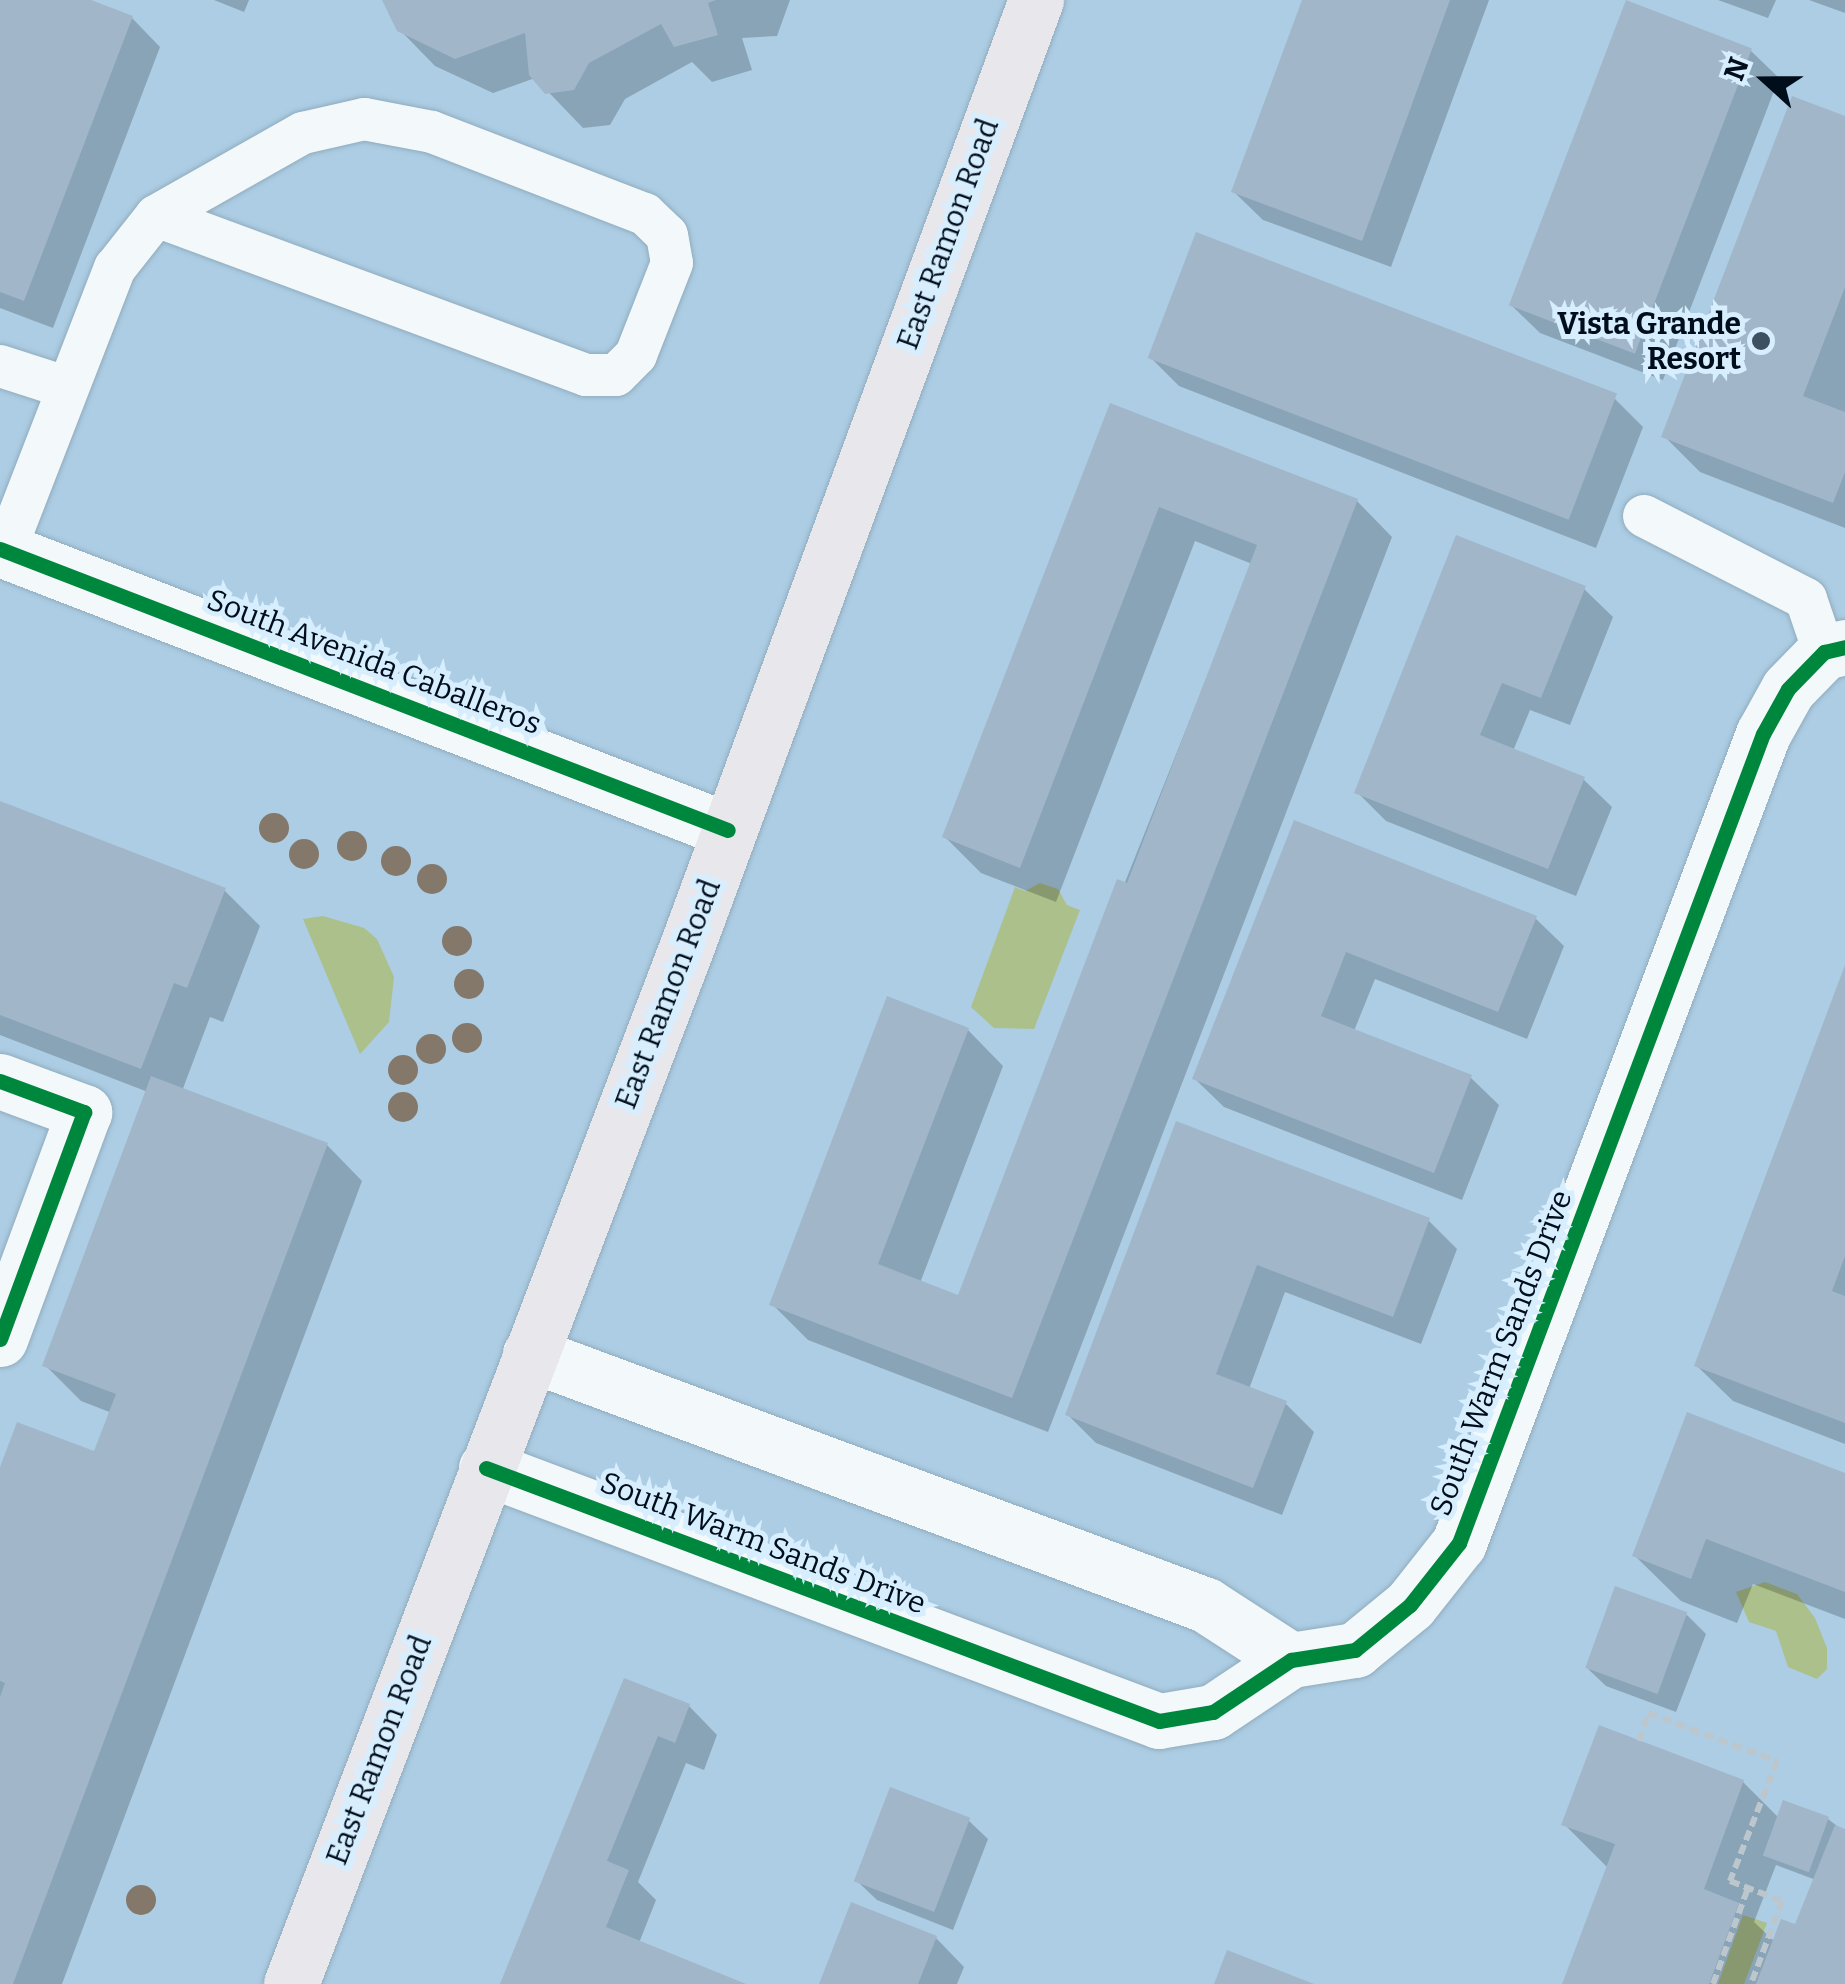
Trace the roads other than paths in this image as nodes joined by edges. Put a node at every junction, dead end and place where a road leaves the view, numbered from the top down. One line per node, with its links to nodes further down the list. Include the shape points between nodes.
1 (1036, 0): 8 (main road, East Ramon Road)
2 (156, 216): 2 (lane, via 303,133 364,118 432,132 628,207 666,235 672,263 636,355 616,375 586,375); 4 (lane, via 115,268)
3 (0, 366): 4 (lane)
4 (68, 388): 6 (lane)
5 (1644, 516): 7 (lane, via 1806,599)
6 (3, 550): 8 (street, South Avenida Caballeros)
7 (1834, 649): 13 (street, South Warm Sands Drive, via 1788,688 1763,734 1459,1544 1410,1605 1354,1650)
8 (728, 830): 11 (main road, East Ramon Road)
9 (0, 1081): 10 (street, via 84,1112)
10 (0, 1339)
11 (530, 1354): 12 (main road, East Ramon Road); 13 (street, via 1206,1605)
12 (486, 1468): 13 (street, South Warm Sands Drive, via 1159,1721 1213,1712); 14 (main road, East Ramon Road)
13 (1291, 1660)
14 (291, 1984)

